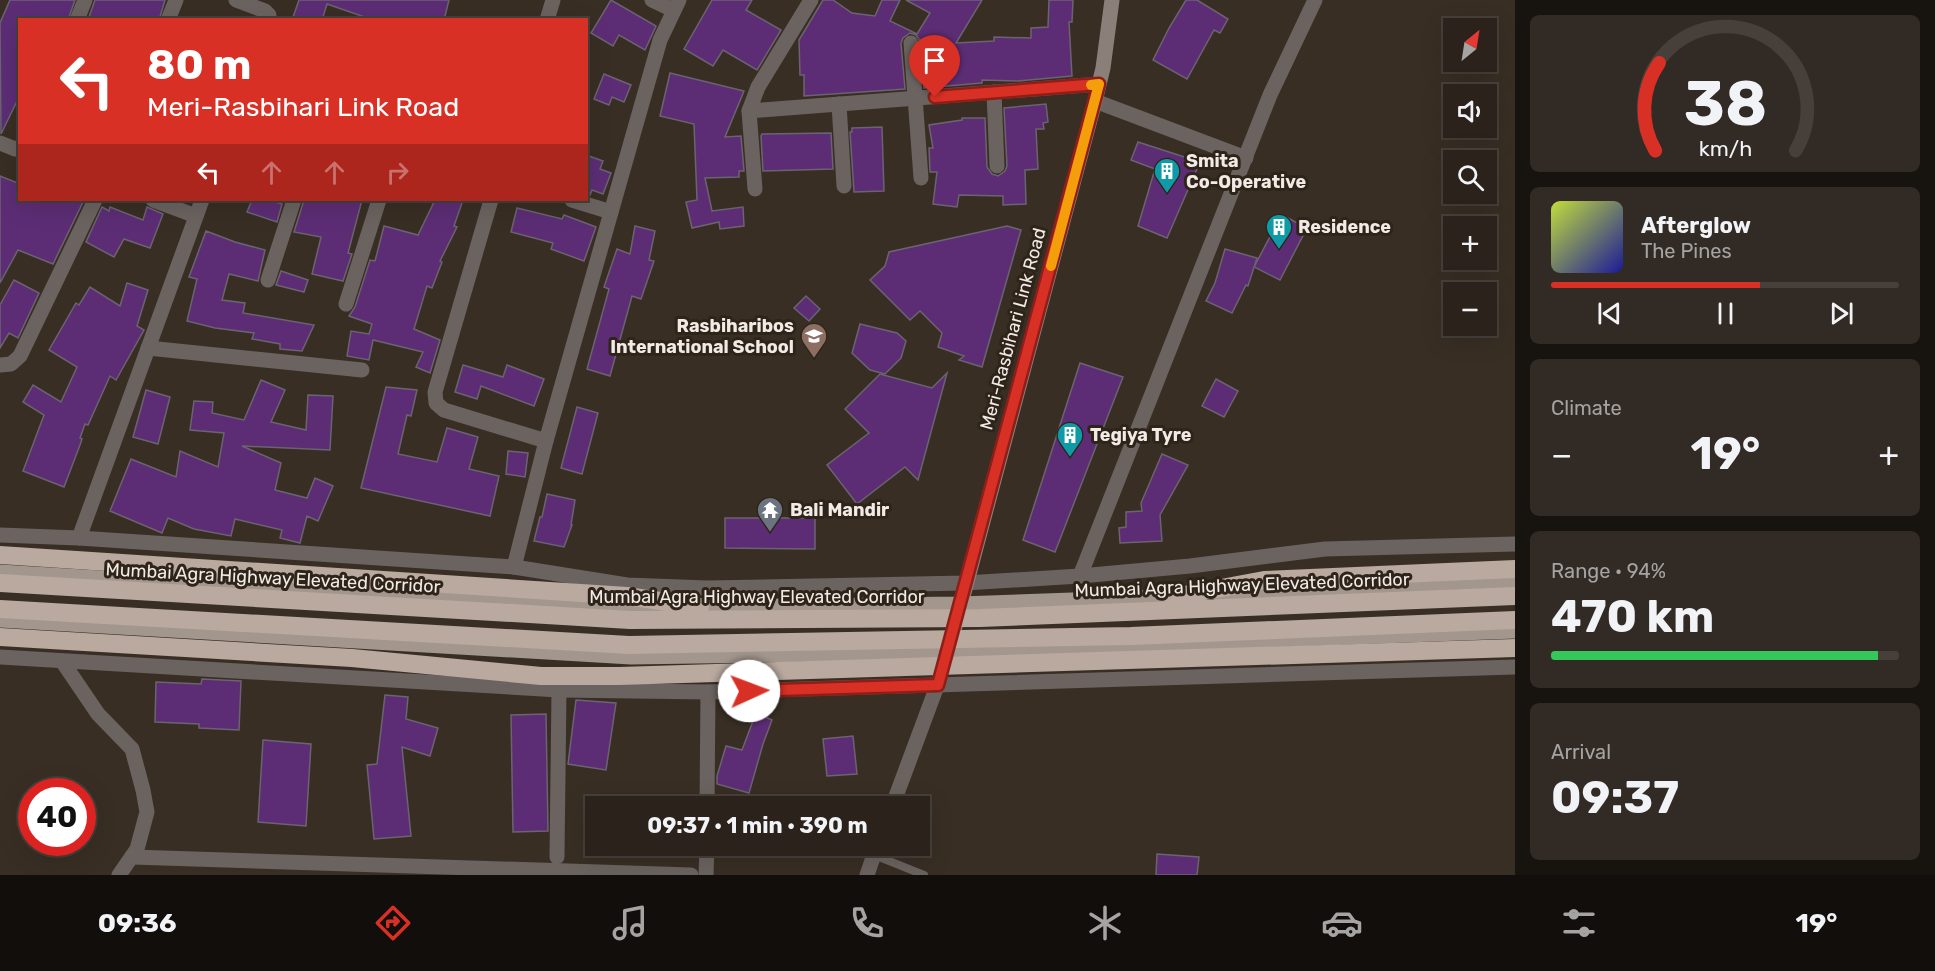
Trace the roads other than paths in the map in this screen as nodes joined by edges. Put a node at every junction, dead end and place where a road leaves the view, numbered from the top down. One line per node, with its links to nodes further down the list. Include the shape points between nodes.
1 (86, 0): 10 (street)
2 (176, 0): 11 (street)
3 (236, 0): 12 (street, via 265,11)
4 (553, 0): 13 (street)
5 (652, 0): 9 (street)
6 (811, 0): 20 (street, via 758,87)
7 (1112, 0): 15 (main road, Meri-Rasbihari Link Road)
8 (1315, 0): 23 (street, via 1270,95)
9 (676, 5): 35 (street, via 660,40)
10 (78, 18)
11 (169, 18)
12 (269, 18)
13 (548, 18)
14 (911, 43): 17 (street)
15 (1099, 84): 16 (street); 18 (main road, Meri-Rasbihari Link Road)
16 (994, 92): 17 (street); 24 (street)
17 (916, 98): 19 (street); 25 (street)
18 (1095, 101): 23 (street); 53 (main road, Meri-Rasbihari Link Road)
19 (839, 104): 20 (street); 26 (street)
20 (749, 111): 27 (street)
21 (0, 143): 22 (street)
22 (18, 148)
23 (1246, 158): 50 (street)
24 (998, 166)
25 (921, 178)
26 (844, 186)
27 (754, 189)
28 (95, 201): 40 (street, via 20,356 11,364)
29 (156, 201): 36 (street)
30 (202, 201): 36 (street)
31 (294, 201): 37 (street)
32 (379, 201): 38 (street)
33 (491, 201): 42 (street, via 435,392 436,403 444,410)
34 (575, 201): 35 (street)
35 (611, 212): 42 (street)
36 (196, 216): 39 (street)
37 (268, 280)
38 (346, 304)
39 (148, 348): 41 (street); 44 (street)
40 (0, 365)
41 (362, 370)
42 (546, 441): 47 (street)
43 (0, 535): 44 (street)
44 (80, 538): 47 (street)
45 (1515, 544): 50 (street, via 1326,549)
46 (0, 555): 57 (highway, via 627,596)
47 (514, 567): 53 (street, via 661,587)
48 (1515, 569): 55 (highway, via 1264,580)
49 (0, 572): 57 (main road, via 625,610)
50 (1080, 576): 53 (street)
51 (1515, 581): 55 (main road)
52 (0, 583): 54 (highway, Mumbai Agra Highway Elevated Corridor, via 630,620 980,618)
53 (965, 583): 56 (main road, Meri-Rasbihari Link Road)
54 (1515, 596)
55 (1173, 597): 56 (main road)
56 (960, 604): 57 (main road); 65 (main road, Meri-Rasbihari Link Road)
57 (700, 607)
58 (0, 609): 59 (highway, via 629,645 1131,636)
59 (1515, 620)
60 (0, 621): 65 (main road, via 631,657)
61 (1515, 631): 65 (main road)
62 (0, 637): 65 (highway, via 352,658 541,676 619,676)
63 (1515, 648): 65 (highway)
64 (0, 657): 66 (street)
65 (946, 659): 68 (street)
66 (62, 661): 69 (street); 76 (street, via 98,714 132,749 147,812)
67 (1515, 667): 68 (street)
68 (938, 685): 70 (street); 72 (street)
69 (559, 690): 70 (street); 77 (street)
70 (708, 692): 71 (street)
71 (707, 796)
72 (896, 796)
73 (707, 856): 81 (street)
74 (874, 856): 82 (street)
75 (886, 856): 83 (lane)
76 (132, 857): 78 (street); 79 (street)
77 (556, 857)
78 (379, 870): 80 (street)
79 (119, 875)
80 (691, 875)
81 (706, 875)
82 (867, 875)
83 (924, 875)

